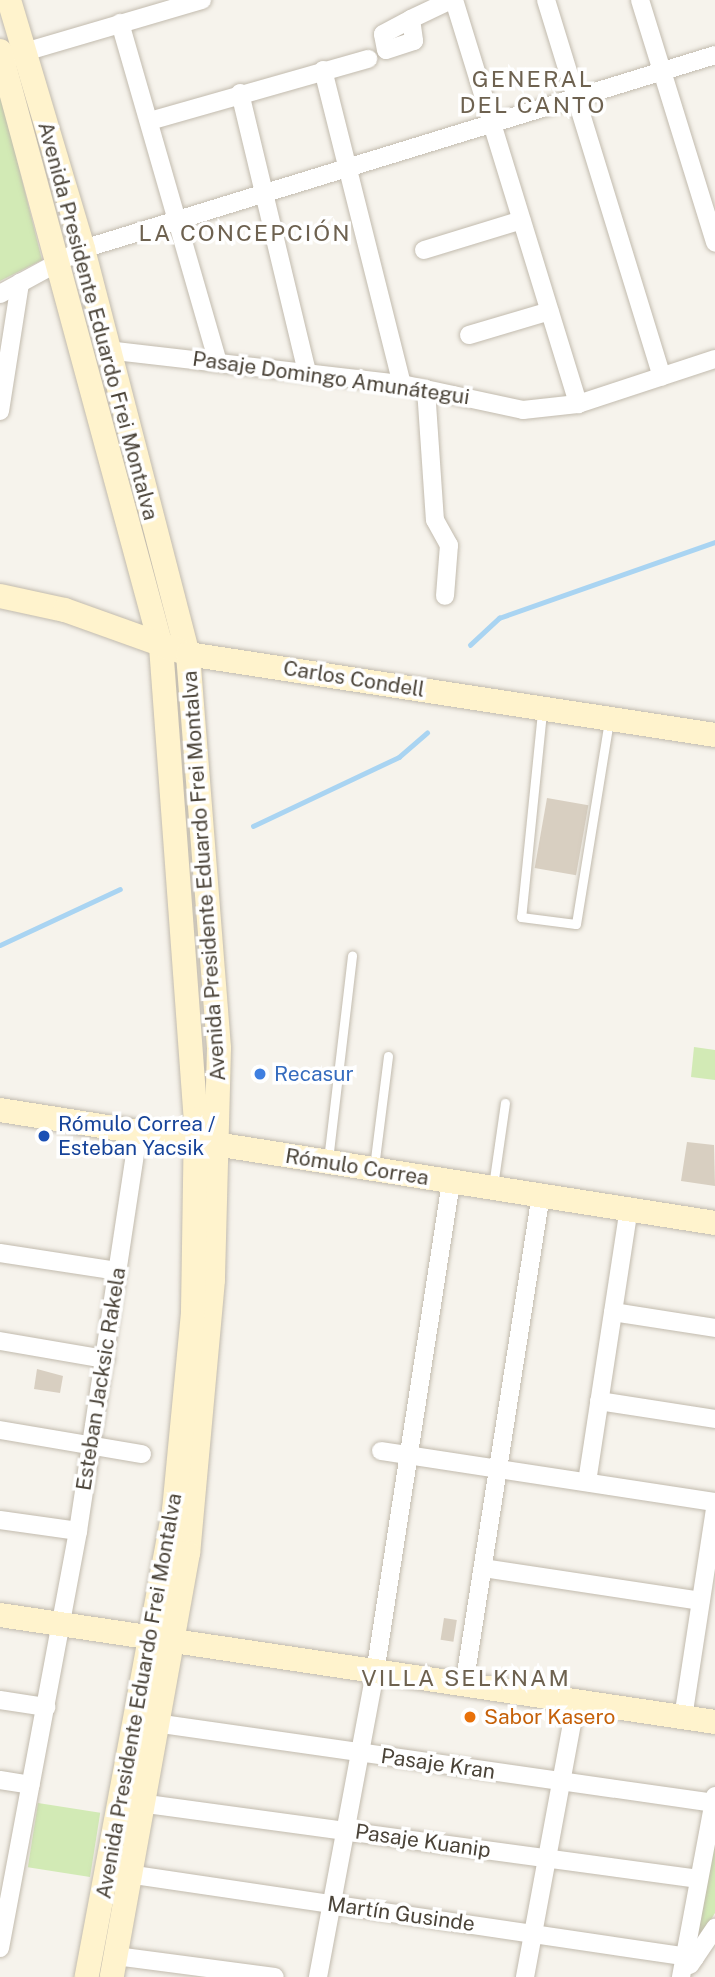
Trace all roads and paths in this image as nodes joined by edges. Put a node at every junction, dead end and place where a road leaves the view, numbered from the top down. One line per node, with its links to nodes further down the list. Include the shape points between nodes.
1 (9, 0): 8 (main road, Avenida Presidente Eduardo Frei Montalva)
2 (202, 0): 7 (street)
3 (452, 0): 6 (street); 16 (street)
4 (546, 0): 14 (street)
5 (640, 0): 12 (street)
6 (411, 19)
7 (120, 23): 8 (street); 15 (street)
8 (7, 55): 22 (main road, Avenida Presidente Eduardo Frei Montalva); 24 (main road, Avenida Presidente Eduardo Frei Montalva)
9 (715, 55): 12 (street)
10 (368, 59): 11 (street)
11 (323, 70): 13 (street); 17 (street)
12 (662, 71): 14 (street); 21 (street)
13 (240, 93): 15 (street); 18 (street)
14 (576, 97): 16 (street); 33 (street)
15 (150, 121): 19 (street)
16 (492, 123): 17 (street); 20 (street)
17 (348, 167): 18 (street); 34 (street)
18 (264, 193): 19 (street); 32 (street)
19 (178, 220): 22 (street); 30 (street)
20 (522, 220): 23 (street); 27 (street)
21 (715, 243)
22 (83, 249): 24 (street); 29 (main road, Avenida Presidente Eduardo Frei Montalva)
23 (424, 250)
24 (59, 261): 25 (street); 40 (main road, Avenida Presidente Eduardo Frei Montalva)
25 (20, 284): 26 (street); 37 (street)
26 (0, 294)
27 (550, 311): 28 (street); 36 (street)
28 (469, 335)
29 (107, 350): 30 (street, Pasaje Domingo Amunátegui); 41 (main road, Avenida Presidente Eduardo Frei Montalva)
30 (217, 359): 32 (street, Pasaje Domingo Amunátegui)
31 (715, 359): 33 (street, Pasaje Domingo Amunátegui)
32 (307, 372): 34 (street, Pasaje Domingo Amunátegui)
33 (662, 377): 36 (street, Pasaje Domingo Amunátegui)
34 (402, 384): 35 (street, Pasaje Domingo Amunátegui)
35 (426, 389): 36 (street, Pasaje Domingo Amunátegui, via 523,410); 39 (street, via 435,520 449,545)
36 (578, 404)
37 (0, 411)
38 (0, 596): 40 (main road, Carlos Condell, via 65,610)
39 (445, 596)
40 (161, 646): 41 (main road, Carlos Condell); 50 (main road, Avenida Presidente Eduardo Frei Montalva)
41 (188, 654): 42 (main road, Carlos Condell); 50 (main road, Avenida Presidente Eduardo Frei Montalva, via 219,1048)
42 (543, 708): 43 (main road, Carlos Condell); 43 (lane, via 521,917 576,924 582,913)
43 (609, 719): 44 (main road, Carlos Condell)
44 (715, 735)
45 (352, 955): 51 (lane)
46 (388, 1056): 52 (lane)
47 (505, 1103): 54 (lane)
48 (0, 1110): 49 (main road, Rómulo Correa)
49 (138, 1132): 50 (main road, Rómulo Correa); 59 (street, Esteban Jacksic Rakela)
50 (208, 1143): 51 (main road, Rómulo Correa); 81 (main road, Avenida Presidente Eduardo Frei Montalva)
51 (328, 1162): 52 (main road, Rómulo Correa)
52 (373, 1169): 53 (main road, Rómulo Correa)
53 (452, 1181): 54 (main road, Rómulo Correa); 70 (street)
54 (493, 1188): 55 (main road, Rómulo Correa)
55 (541, 1195): 56 (main road, Rómulo Correa); 71 (street)
56 (629, 1209): 57 (main road, Rómulo Correa); 60 (street)
57 (715, 1223)
58 (0, 1253): 59 (street)
59 (117, 1271): 63 (street, Esteban Jacksic Rakela)
60 (613, 1312): 61 (street); 64 (street)
61 (715, 1328)
62 (0, 1342): 63 (street)
63 (105, 1359): 67 (street, Esteban Jacksic Rakela)
64 (600, 1401): 65 (street); 72 (street)
65 (715, 1419)
66 (0, 1430): 67 (street)
67 (90, 1445): 69 (street); 76 (street, Esteban Jacksic Rakela)
68 (381, 1451): 70 (street)
69 (142, 1454)
70 (409, 1455): 71 (street); 82 (street)
71 (498, 1469): 72 (street); 77 (street)
72 (587, 1482): 73 (street)
73 (715, 1502)
74 (715, 1509): 78 (street)
75 (0, 1520): 76 (street)
76 (78, 1531): 80 (street, Esteban Jacksic Rakela)
77 (483, 1568): 78 (street); 83 (street)
78 (701, 1601): 87 (street)
79 (0, 1615): 80 (main road)
80 (62, 1625): 81 (main road); 86 (street, Esteban Jacksic Rakela)
81 (164, 1642): 82 (main road); 89 (main road, Avenida Presidente Eduardo Frei Montalva); 99 (main road, Avenida Presidente Eduardo Frei Montalva)
82 (375, 1673): 83 (main road); 90 (street)
83 (464, 1686): 85 (main road)
84 (0, 1700): 86 (street)
85 (576, 1702): 87 (main road); 92 (street)
86 (46, 1707): 93 (street, Esteban Jacksic Rakela)
87 (682, 1718): 88 (main road)
88 (715, 1723)
89 (162, 1724): 90 (street, Pasaje Kran); 95 (main road, Avenida Presidente Eduardo Frei Montalva)
90 (360, 1752): 92 (street, Pasaje Kran); 96 (street)
91 (0, 1780): 93 (street)
92 (561, 1781): 94 (street, Pasaje Kran); 98 (street)
93 (31, 1785): 97 (street, Esteban Jacksic Rakela)
94 (714, 1800): 100 (street)
95 (147, 1804): 96 (street, Pasaje Kuanip); 99 (main road, Avenida Presidente Eduardo Frei Montalva)
96 (345, 1830): 98 (street, Pasaje Kuanip); 101 (street)
97 (8, 1858): 104 (street, Esteban Jacksic Rakela)
98 (547, 1858): 100 (street, Pasaje Kuanip); 103 (street)
99 (120, 1873): 101 (street, Martín Gusinde); 106 (main road, Avenida Presidente Eduardo Frei Montalva); 107 (main road, Avenida Presidente Eduardo Frei Montalva)
100 (699, 1879): 105 (street)
101 (332, 1904): 103 (street, Martín Gusinde); 109 (street)
102 (715, 1928): 105 (street)
103 (533, 1934): 105 (street, Martín Gusinde); 110 (street)
104 (1, 1940)
105 (690, 1957): 111 (street)
106 (114, 1966): 108 (street)
107 (88, 1977)
108 (275, 1977)
109 (318, 1977)
110 (525, 1977)
111 (682, 1977)

